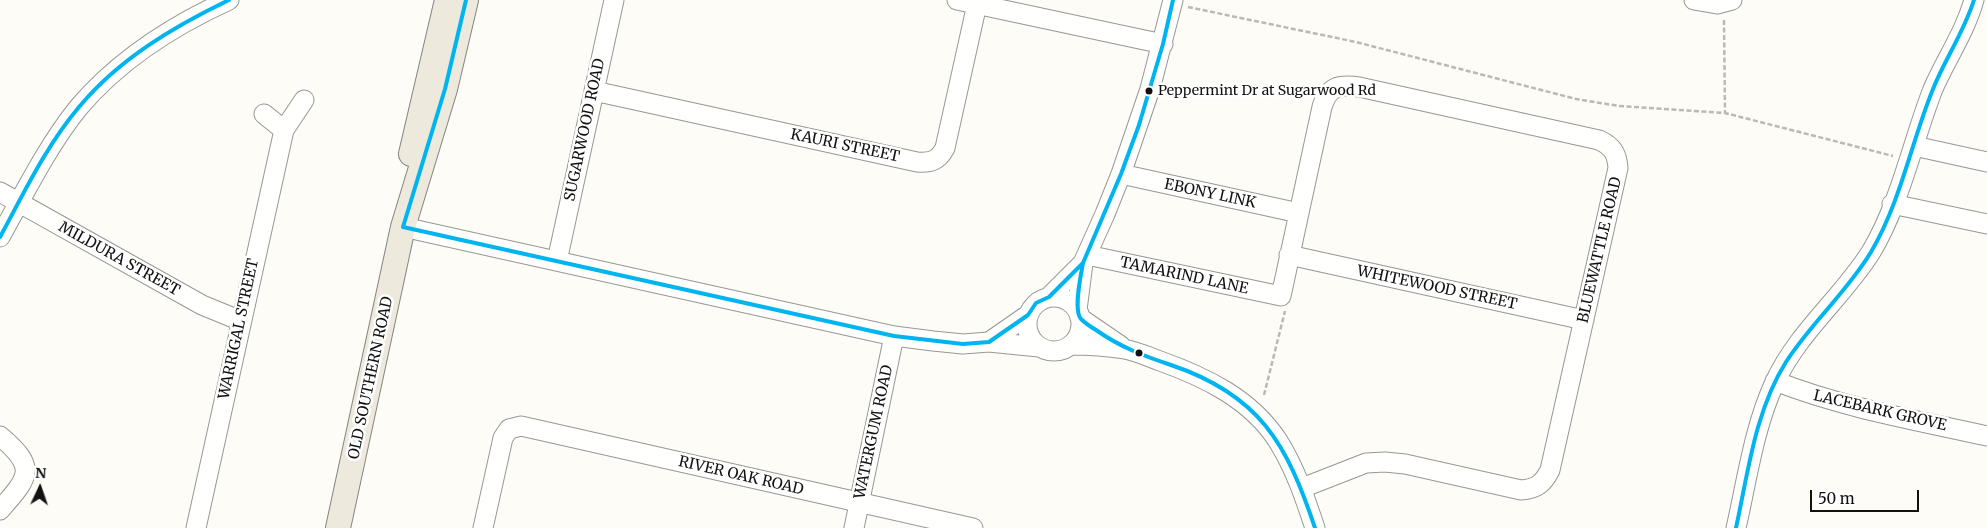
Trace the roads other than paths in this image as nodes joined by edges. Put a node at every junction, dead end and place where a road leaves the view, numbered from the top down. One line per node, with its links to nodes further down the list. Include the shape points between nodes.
1 (229, 0): 20 (street, via 178,26 106,79 61,132)
2 (447, 0): 24 (main road, OLD SOUTHERN ROAD, via 404,183)
3 (466, 0): 24 (main road, OLD SOUTHERN ROAD, via 446,89)
4 (614, 0): 12 (street, SUGARWOOD ROAD)
5 (957, 0): 10 (street)
6 (1694, 0): 9 (street)
7 (1974, 0): 16 (street, via 1968,20 1933,90)
8 (1172, 2): 11 (street)
9 (1728, 2)
10 (977, 4): 11 (street); 12 (street, KAURI STREET, via 945,148 934,162 917,162)
11 (1163, 44): 18 (street)
12 (594, 91): 28 (street, SUGARWOOD ROAD)
13 (304, 100): 15 (street, WARRIGAL STREET)
14 (264, 114): 15 (street)
15 (284, 130): 34 (street, WARRIGAL STREET)
16 (1911, 153): 17 (street); 21 (street)
17 (1987, 162)
18 (1121, 174): 22 (street, EBONY LINK); 27 (street)
19 (0, 192): 20 (street, MILDURA STREET)
20 (20, 202): 25 (street); 34 (street, MILDURA STREET, via 202,305)
21 (1892, 204): 23 (street); 40 (street, via 1872,250 1853,279 1801,337)
22 (1299, 213): 26 (street, BLUEWATTLE ROAD); 33 (street, BLUEWATTLE ROAD, via 1325,96 1340,86 1359,87 1599,140 1613,149 1618,158 1618,168)
23 (1987, 224)
24 (403, 227): 28 (street); 47 (main road, OLD SOUTHERN ROAD)
25 (0, 237)
26 (1290, 255): 29 (street, BLUEWATTLE ROAD); 33 (street, WHITEWOOD STREET)
27 (1085, 259): 29 (street, TAMARIND LANE); 30 (street); 31 (street)
28 (557, 260): 35 (street)
29 (1280, 296)
30 (1049, 297): 31 (street, via 1065,299); 32 (street, via 1036,303)
31 (1079, 314): 37 (street, via 1080,333); 39 (street)
32 (1028, 315): 36 (street); 38 (street, via 1028,333)
33 (1584, 320): 43 (street, BLUEWATTLE ROAD, via 1550,470 1540,485 1521,490 1386,462 1360,466)
34 (241, 321): 46 (street, WARRIGAL STREET)
35 (894, 336): 36 (street, via 956,343); 44 (street, WATERGUM ROAD)
36 (989, 342): 38 (street)
37 (1071, 345): 38 (street, via 1055,351); 39 (street)
38 (1038, 347)
39 (1127, 349): 43 (street, via 1192,373 1238,400 1277,440)
40 (1775, 381): 42 (street, LACEBARK GROVE, via 1847,406); 52 (street, via 1764,409)
41 (0, 436): 45 (street, via 20,454 26,470 20,486)
42 (1987, 436)
43 (1302, 488): 51 (street)
44 (859, 503): 48 (street, RIVER OAK ROAD, via 521,426 508,430 503,438); 49 (street, WATERGUM ROAD); 50 (street, RIVER OAK ROAD)
45 (0, 510)
46 (196, 528)
47 (338, 528)
48 (483, 528)
49 (854, 528)
50 (973, 528)
51 (1315, 528)
52 (1736, 528)

